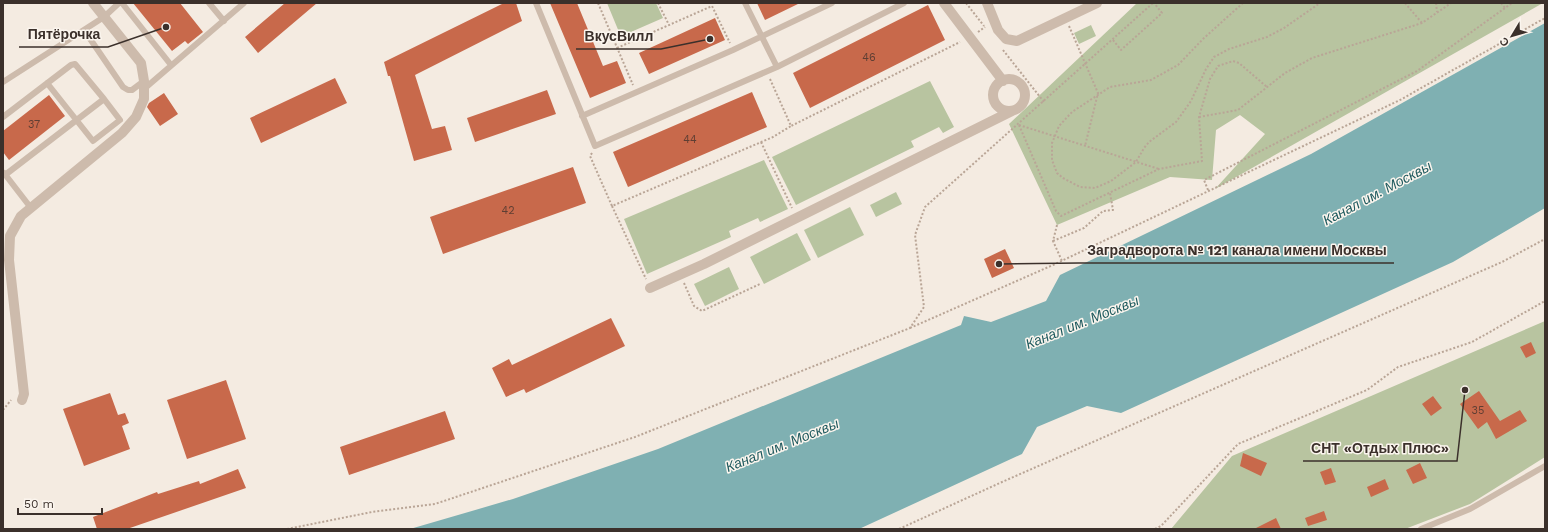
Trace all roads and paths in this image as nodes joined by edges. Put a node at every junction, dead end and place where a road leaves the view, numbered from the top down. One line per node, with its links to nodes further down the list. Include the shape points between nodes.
1 (93, 3): 25 (street)
2 (121, 3): 25 (lane); 39 (lane)
3 (209, 3): 28 (lane)
4 (244, 3): 28 (lane)
5 (536, 3): 52 (lane)
6 (598, 3): 36 (path)
7 (658, 3): 30 (path)
8 (745, 3): 32 (lane)
9 (832, 3): 32 (lane)
10 (904, 3): 40 (lane)
11 (944, 3): 33 (street)
12 (966, 3): 33 (path, via 985,27)
13 (987, 3): 26 (street, via 998,30 1006,39 1017,40)
14 (1097, 3): 26 (street)
15 (1153, 3): 34 (path); 34 (path, via 1162,13 1121,50)
16 (1243, 3): 48 (path, via 1169,71 1151,80 1110,87)
17 (1320, 3): 62 (path, via 1267,37 1229,48 1214,57 1183,114 1149,142)
18 (1405, 3): 29 (path)
19 (1436, 3): 24 (path)
20 (1451, 3): 24 (path)
21 (1501, 3): 23 (path)
22 (1512, 3): 23 (path)
23 (1505, 8): 65 (path, via 1417,71 1204,180)
24 (1437, 12): 29 (path)
25 (104, 17): 31 (lane); 45 (street, via 141,63)
26 (1065, 18): 38 (path)
27 (1545, 18): 65 (path, via 1400,100)
28 (224, 21): 39 (lane)
29 (1422, 23): 46 (path, via 1312,58 1285,73)
30 (669, 25): 36 (path); 37 (path, via 712,6)
31 (84, 30): 43 (lane); 45 (lane, via 123,87 132,90)
32 (761, 36): 37 (lane); 40 (lane)
33 (969, 37): 42 (street); 57 (path)
34 (1113, 40): 38 (path)
35 (1000, 46): 50 (path)
36 (617, 48): 47 (path)
37 (733, 50): 47 (lane)
38 (1087, 64): 48 (path); 50 (path)
39 (171, 66): 45 (lane)
40 (777, 67): 41 (lane)
41 (766, 72): 57 (path); 60 (lane)
42 (1003, 81): 51 (street, via 995,87 993,97 1002,110); 51 (street, via 1017,81 1025,93 1020,106)
43 (3, 82)
44 (47, 83): 49 (lane, via 75,64); 53 (lane); 55 (lane)
45 (144, 85): 68 (street, via 144,99 136,117 122,132)
46 (1267, 87): 54 (path, via 1238,110); 54 (path, via 1239,63 1225,62 1213,72)
47 (636, 92): 52 (lane)
48 (1098, 93): 58 (path, via 1072,112 1059,126); 61 (path)
49 (104, 99): 55 (lane); 55 (lane, via 120,120 93,141)
50 (1044, 102): 56 (path)
51 (1012, 111): 69 (street)
52 (582, 116): 60 (lane)
53 (3, 117)
54 (1199, 117): 63 (path, via 1202,161)
55 (77, 120): 64 (lane)
56 (1019, 125): 58 (path); 66 (path, via 1058,214 1064,216); 78 (path, via 926,207 916,235 924,307)
57 (791, 126): 59 (path)
58 (1055, 136): 61 (path); 62 (path, via 1052,143 1053,166 1062,178 1080,187 1095,188 1104,185)
59 (761, 142): 67 (path); 69 (path)
60 (595, 146): 67 (path, via 590,156)
61 (1085, 146): 62 (path)
62 (1136, 162): 63 (path)
63 (1159, 169): 66 (path)
64 (4, 174): 68 (lane)
65 (1208, 190): 73 (path)
66 (1110, 193): 72 (path, via 1113,210 1103,211 1084,228)
67 (612, 206): 76 (path)
68 (31, 208): 79 (street, via 21,216 10,236 9,260 24,394)
69 (797, 218): 74 (street)
70 (1057, 225): 72 (path)
71 (1545, 239): 82 (path, via 1502,262)
72 (1054, 241): 73 (path)
73 (1062, 261): 78 (path)
74 (680, 275): 75 (path, via 694,306 702,311); 76 (street)
75 (760, 284)
76 (650, 288)
77 (1545, 302): 83 (path, via 1472,342 1398,367 1367,390 1238,444)
78 (910, 328): 81 (path, via 634,437 435,504 372,512)
79 (22, 400)
80 (1545, 466): 84 (lane, via 1470,509)
81 (287, 529)
82 (899, 529)
83 (1156, 529)
84 (1421, 529)

